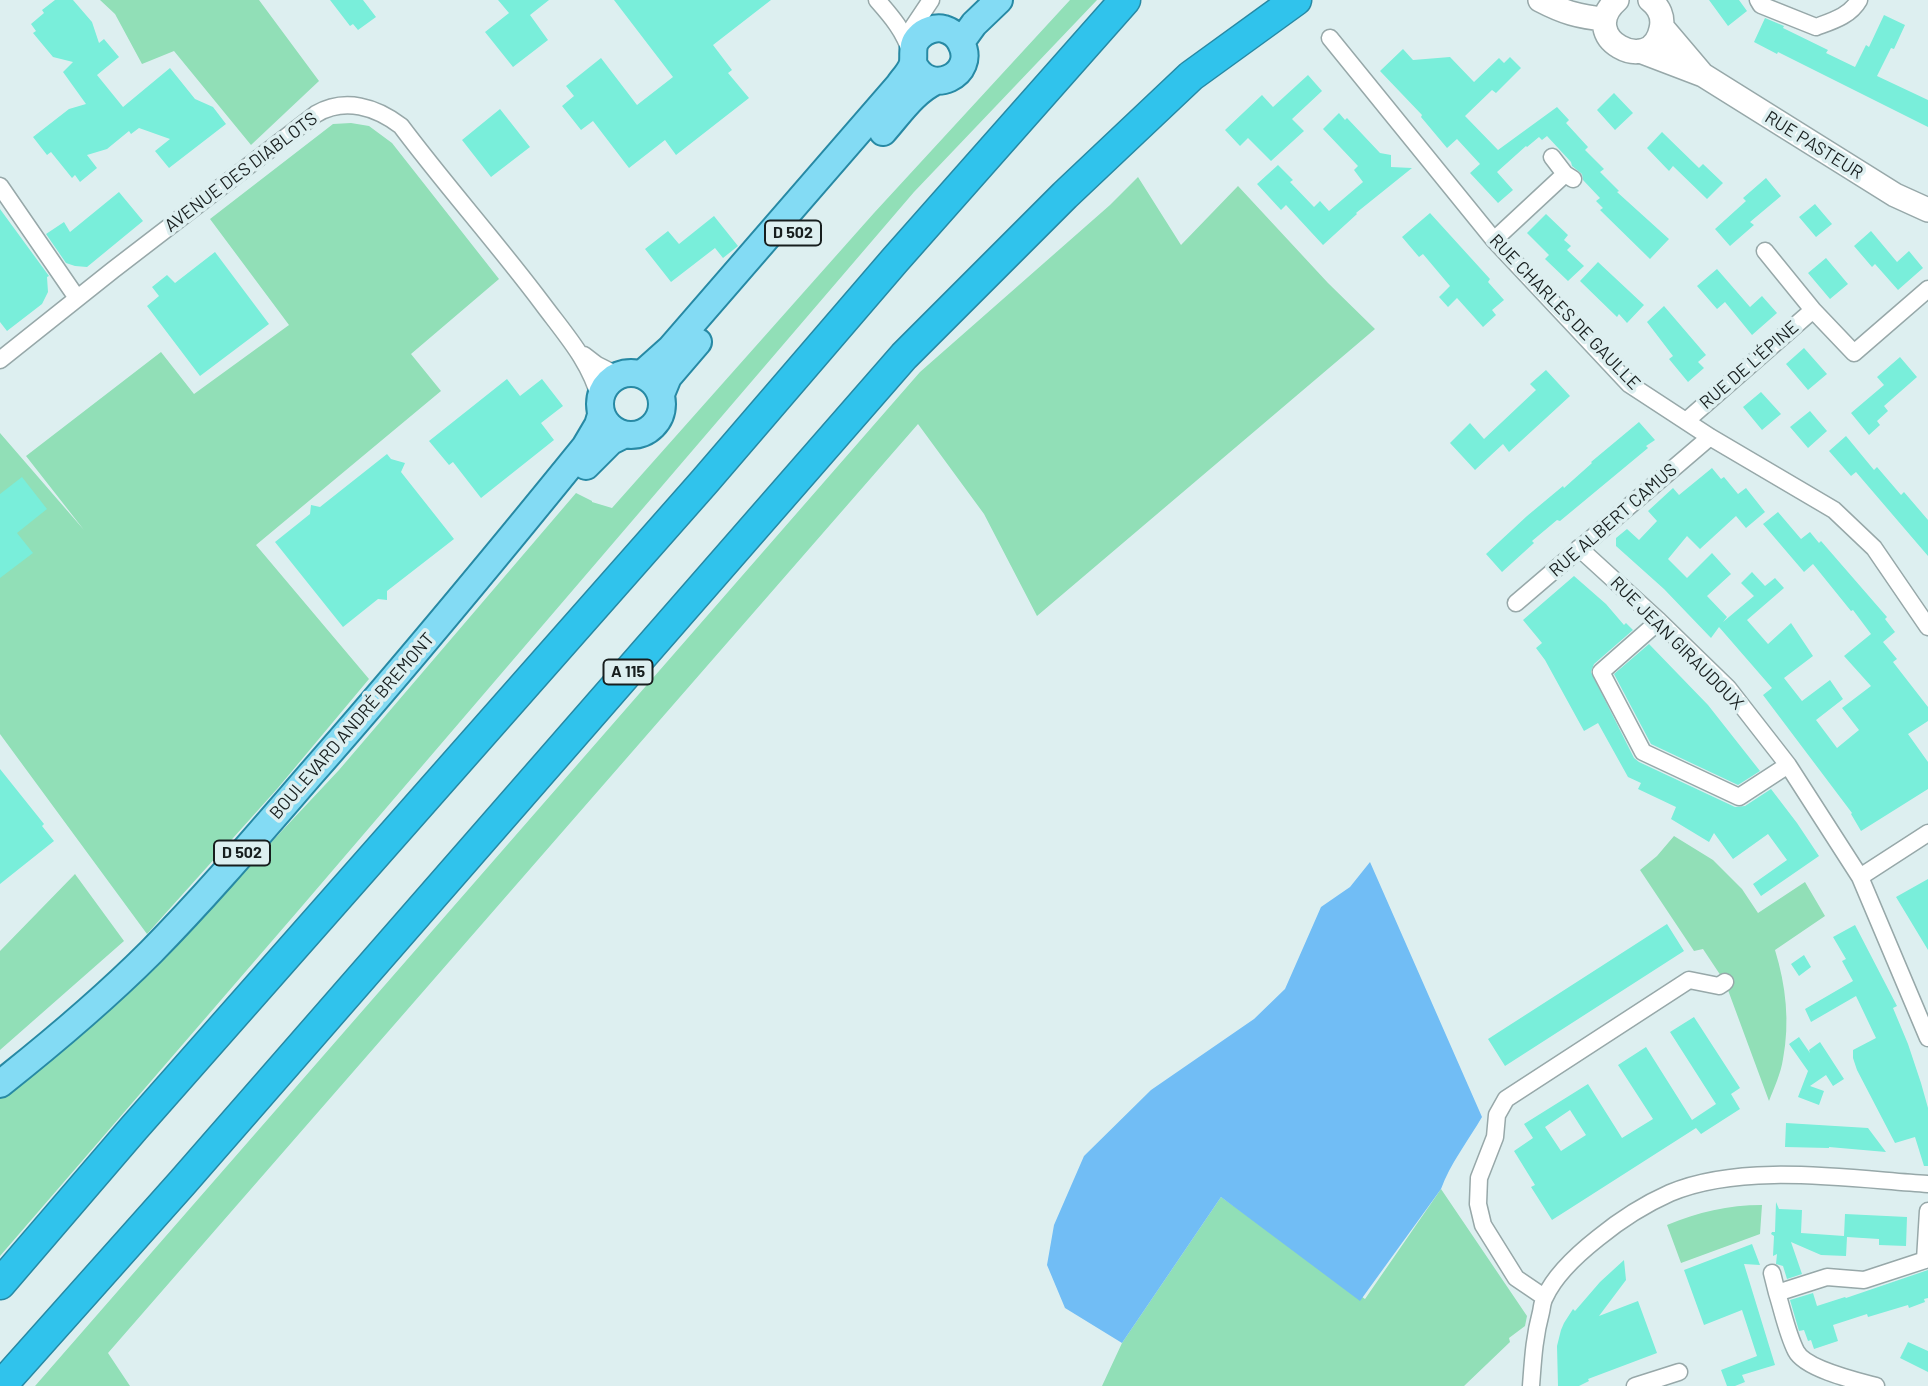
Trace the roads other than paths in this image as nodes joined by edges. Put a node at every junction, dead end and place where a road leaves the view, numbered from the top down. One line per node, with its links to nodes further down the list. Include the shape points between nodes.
1 (877, 0): 12 (street)
2 (931, 0): 14 (street)
3 (976, 0): 14 (main road)
4 (999, 0): 14 (main road, via 974,24)
5 (1125, 0): 51 (highway)
6 (1296, 0): 55 (highway, A 115, via 1191,76 904,356)
7 (1539, 0): 11 (street, via 1580,17)
8 (1650, 0): 13 (street, RUE PASTEUR, via 1662,18)
9 (1758, 0): 10 (street, via 1816,27 1839,18)
10 (1859, 0)
11 (1609, 5): 16 (street, RUE PASTEUR, via 1605,29 1614,45)
12 (896, 20): 14 (street); 17 (street)
13 (1662, 27): 16 (street, via 1655,43); 18 (street, RUE PASTEUR)
14 (936, 32): 17 (main road, via 919,37); 19 (main road, via 964,56 960,69 949,79)
15 (1330, 38): 23 (street, RUE CHARLES DE GAULLE)
16 (1640, 51): 18 (street, RUE PASTEUR)
17 (912, 59): 19 (main road, via 919,74); 30 (main road, D 502, via 899,85 670,349)
18 (1703, 75): 22 (street, RUE PASTEUR, via 1883,188)
19 (936, 81): 31 (main road, D 502, via 900,112 710,328 668,377)
20 (1552, 158): 23 (street, via 1569,177)
21 (0, 186): 26 (street)
22 (1928, 210)
23 (1494, 240): 33 (street, RUE CHARLES DE GAULLE, via 1629,384)
24 (1765, 251): 27 (street, RUE DE L'ÉPINE)
25 (1928, 289): 27 (street, RUE DE L'ÉPINE, via 1854,353)
26 (77, 298): 28 (street, AVENUE DES DIABLOTS, via 316,114 349,105 369,108 401,126); 29 (street, AVENUE DES DIABLOTS)
27 (1813, 310): 33 (street, RUE DE L'ÉPINE)
28 (579, 352): 30 (street, AVENUE DES DIABLOTS, via 597,365); 32 (street, AVENUE DES DIABLOTS)
29 (0, 360)
30 (630, 375): 31 (main road, via 657,385); 32 (main road, via 604,387)
31 (662, 394): 34 (main road, via 656,424 639,434)
32 (601, 407): 34 (main road, via 611,428); 37 (main road, BOULEVARD ANDRÉ BREMONT / D 502, via 598,425 585,447)
33 (1686, 421): 35 (street, RUE CHARLES DE GAULLE)
34 (623, 435): 37 (main road, BOULEVARD ANDRÉ BREMONT / D 502, via 593,457)
35 (1710, 437): 36 (street, RUE ALBERT CAMUS); 40 (street, RUE CHARLES DE GAULLE, via 1834,510 1874,548)
36 (1579, 548): 38 (street, RUE ALBERT CAMUS); 39 (street, RUE JEAN GIRAUDOUX)
37 (461, 600): 46 (main road, BOULEVARD ANDRÉ BREMONT / D 502, via 171,932 64,1032)
38 (1516, 603)
39 (1659, 621): 41 (street, RUE JEAN GIRAUDOUX, via 1728,688); 41 (street, via 1601,672 1643,752 1739,797)
40 (1928, 627)
41 (1788, 765): 43 (street, RUE JEAN GIRAUDOUX)
42 (1928, 834): 43 (street)
43 (1860, 877): 45 (street, RUE JEAN GIRAUDOUX)
44 (1725, 982): 53 (street, via 1719,986 1689,980 1506,1099 1479,1178 1478,1204 1483,1225 1516,1278)
45 (1928, 1038)
46 (0, 1084)
47 (1928, 1184): 53 (street, via 1791,1175 1735,1178 1672,1192 1622,1219 1588,1246)
48 (1928, 1211): 49 (street)
49 (1927, 1259): 52 (street, via 1864,1280 1827,1277)
50 (1772, 1273): 52 (street)
51 (0, 1284)
52 (1777, 1293): 58 (street, via 1797,1354 1828,1372)
53 (1544, 1297): 56 (street, via 1534,1340)
54 (1679, 1373): 57 (street)
55 (1, 1386)
56 (1531, 1386)
57 (1635, 1386)
58 (1876, 1386)

